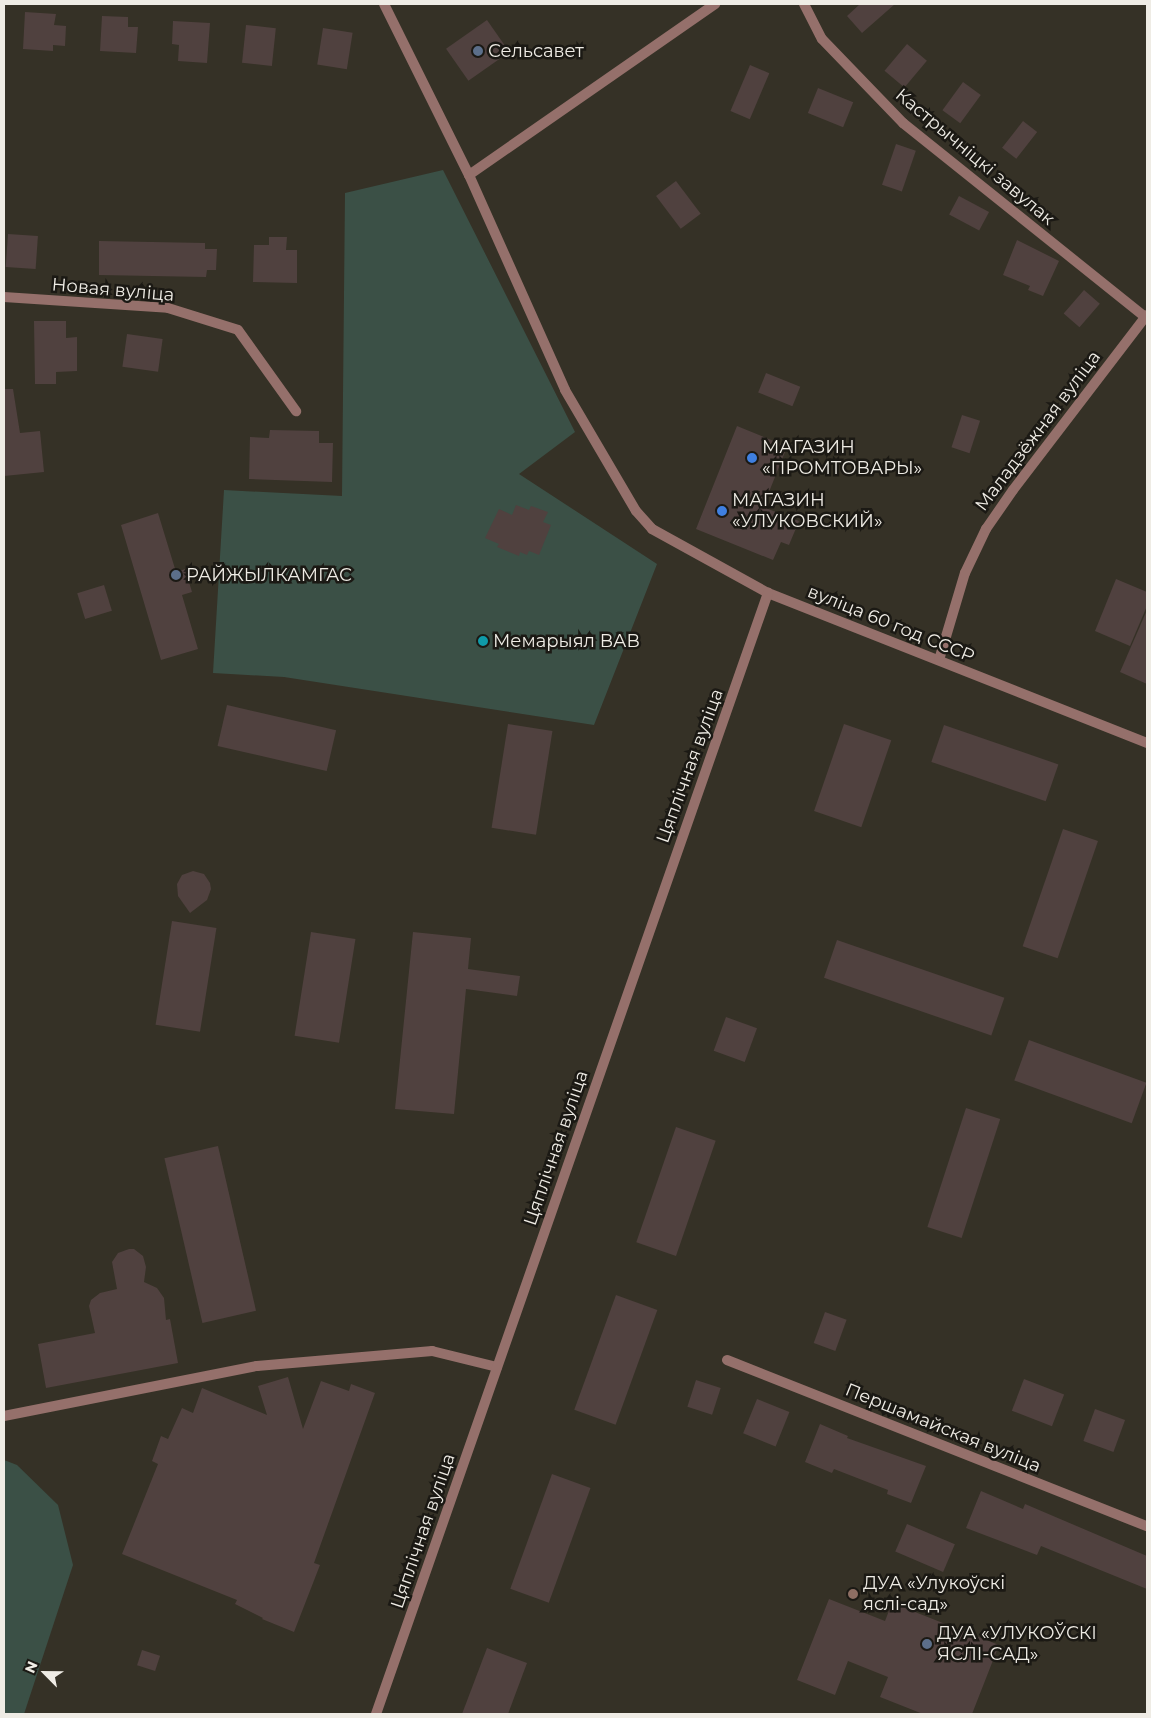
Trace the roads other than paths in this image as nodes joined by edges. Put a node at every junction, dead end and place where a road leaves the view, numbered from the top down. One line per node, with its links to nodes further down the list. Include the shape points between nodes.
1 (384, 4): 4 (street, вуліца 60 год СССР)
2 (715, 4): 4 (street)
3 (804, 4): 6 (street, Кастрычніцкі завулак, via 822,39 903,123)
4 (469, 175): 8 (street, вуліца 60 год СССР, via 565,390 636,511 652,528 676,543)
5 (4, 298): 7 (street, Новая вуліца, via 168,308 238,330)
6 (1146, 316): 9 (street, Маладзёжная вуліца, via 986,529 965,573)
7 (296, 411)
8 (768, 593): 9 (street, вуліца 60 год СССР); 12 (street, Цяплічная вуліца)
9 (939, 660): 10 (street, вуліца 60 год СССР)
10 (1147, 743)
11 (727, 1360): 14 (street, Першамайская вуліца)
12 (497, 1367): 13 (street, via 432,1351 257,1366); 15 (street, Цяплічная вуліца)
13 (4, 1416)
14 (1147, 1526)
15 (376, 1714)

